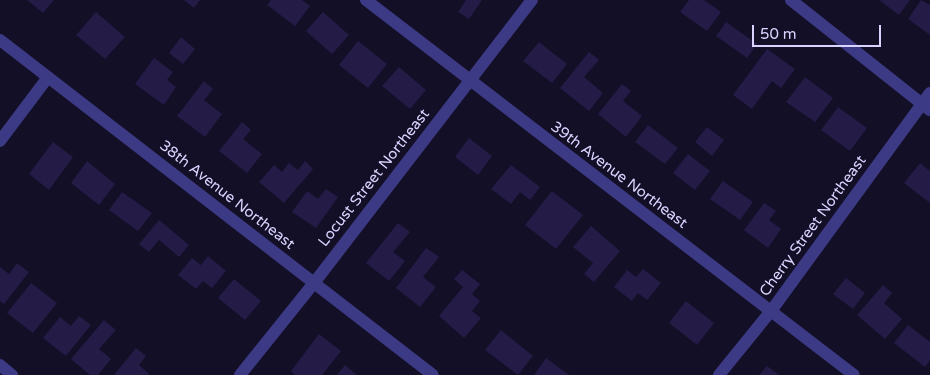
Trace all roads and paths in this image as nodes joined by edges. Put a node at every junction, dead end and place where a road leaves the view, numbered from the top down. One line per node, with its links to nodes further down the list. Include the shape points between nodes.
1 (366, 0): 6 (street, 39th Avenue Northeast)
2 (532, 0): 6 (street, Locust Street Northeast)
3 (791, 0): 8 (street)
4 (0, 40): 5 (street, 38th Avenue Northeast)
5 (48, 77): 9 (street); 10 (street, 38th Avenue Northeast)
6 (469, 81): 10 (street, Locust Street Northeast); 11 (street, 39th Avenue Northeast)
7 (930, 93): 8 (street, Cherry Street Northeast)
8 (926, 107): 11 (street, Cherry Street Northeast)
9 (0, 141)
10 (314, 283): 14 (street, Locust Street Northeast); 15 (street, 38th Avenue Northeast)
11 (771, 311): 16 (street, Cherry Street Northeast); 17 (street, 39th Avenue Northeast)
12 (0, 365): 13 (street)
13 (12, 375)
14 (240, 375)
15 (433, 375)
16 (719, 375)
17 (854, 375)

